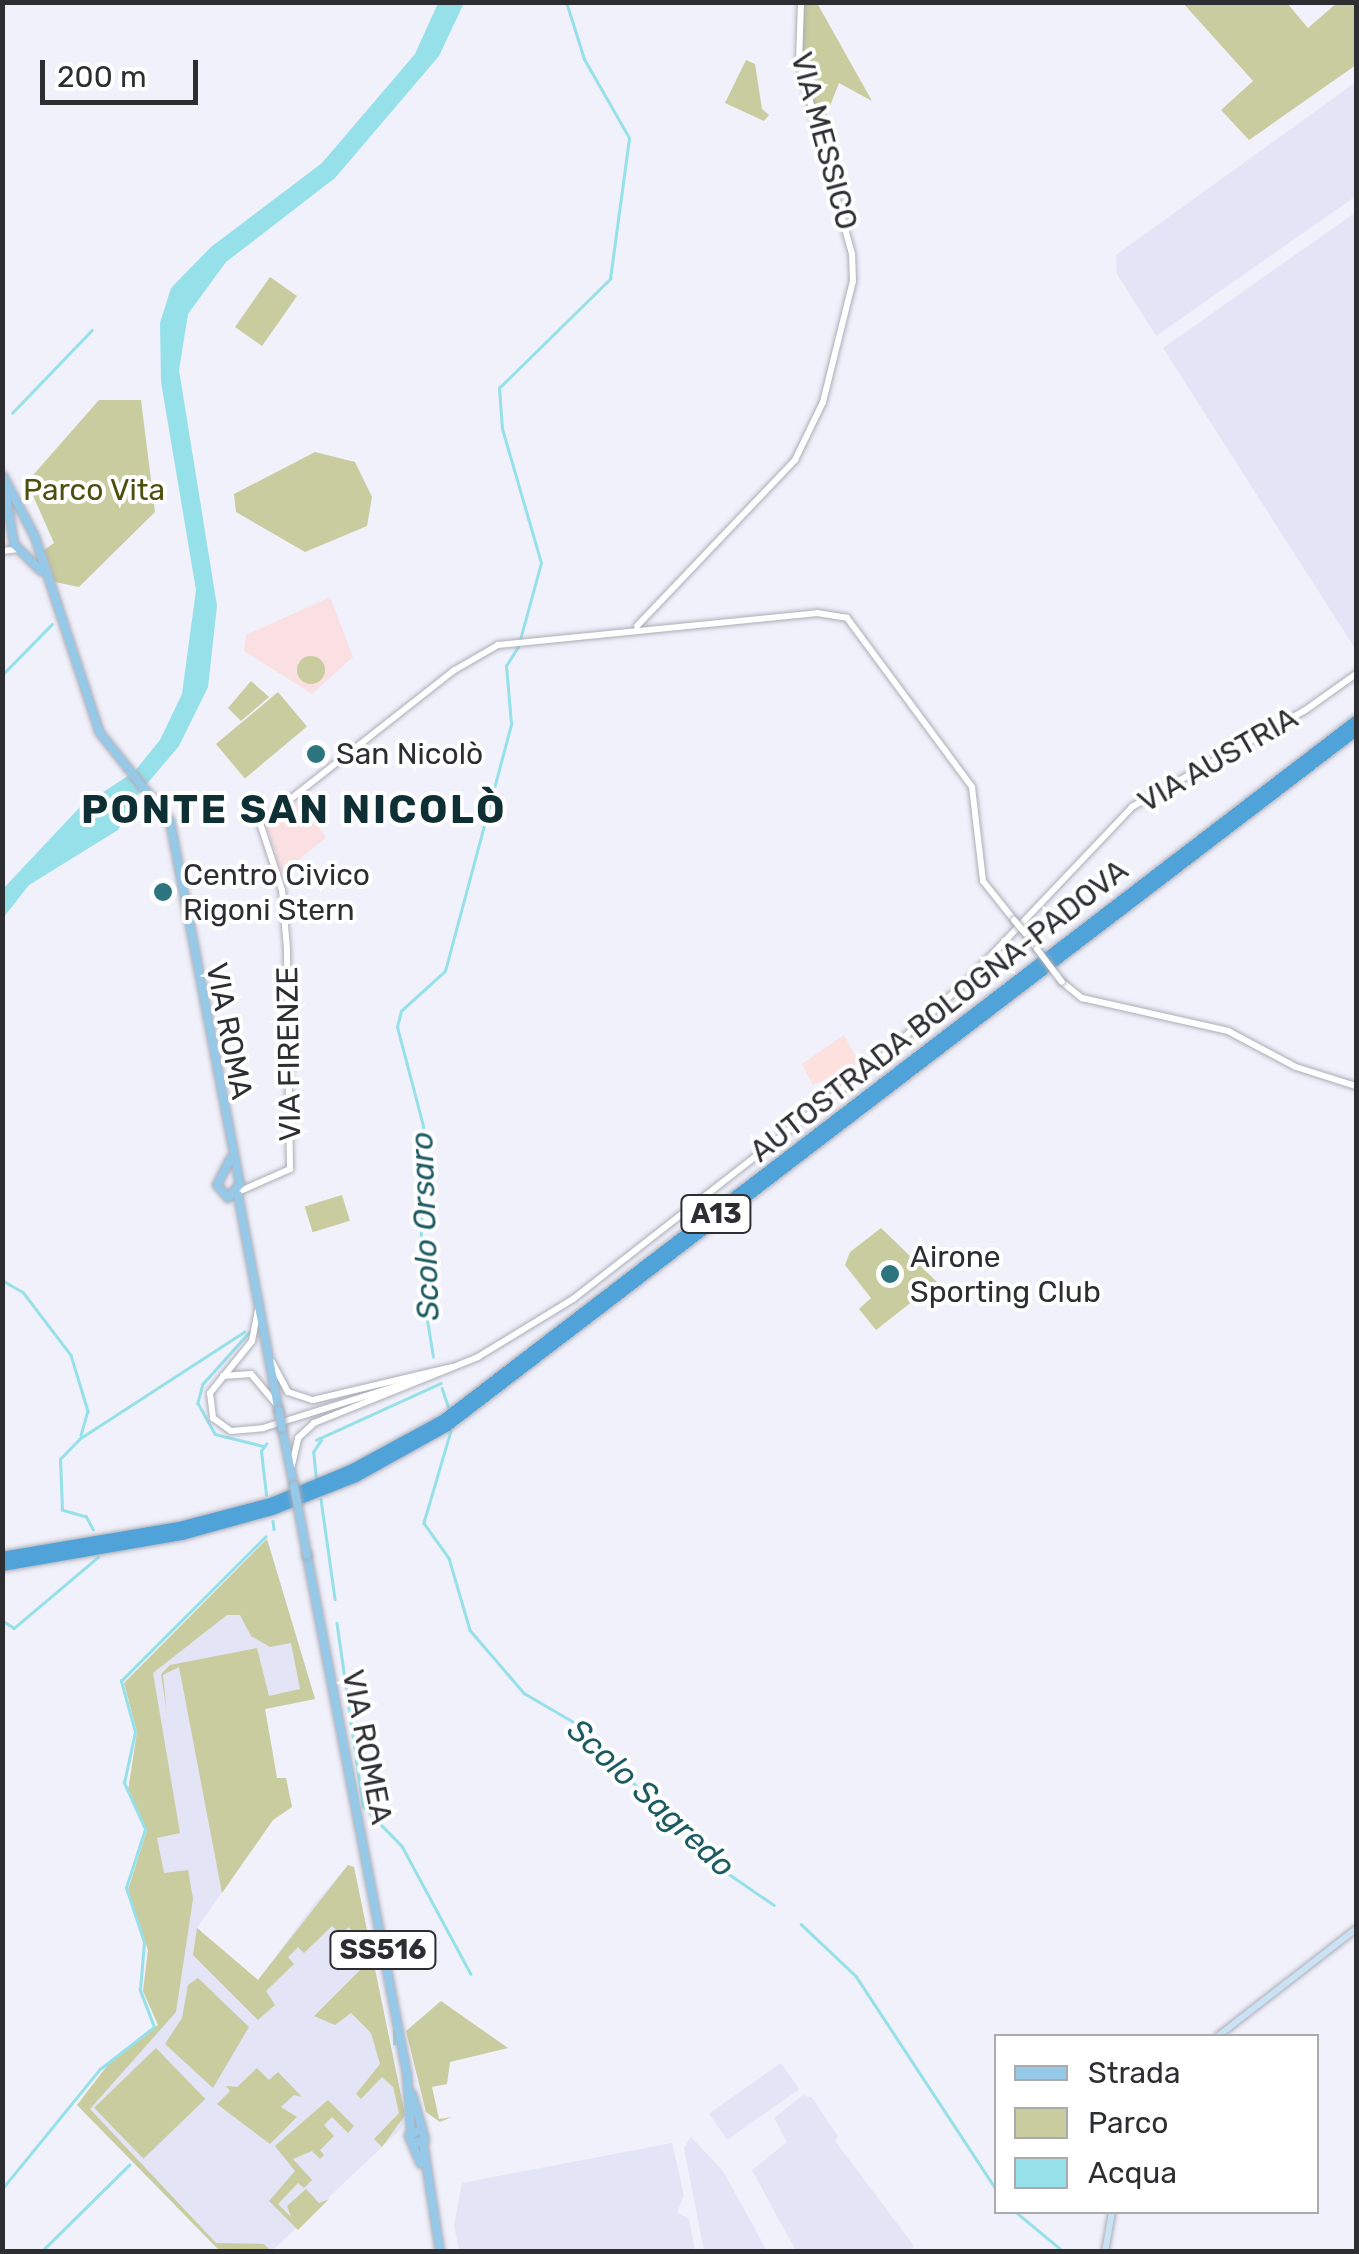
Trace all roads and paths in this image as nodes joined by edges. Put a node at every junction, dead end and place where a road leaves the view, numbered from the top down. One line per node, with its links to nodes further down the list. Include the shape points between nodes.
1 (801, 2): 9 (street, VIA MESSICO, via 799,62 849,227 853,281 811,437)
2 (3, 476): 3 (main road, SS516); 4 (main road, SS516)
3 (30, 530): 4 (main road); 5 (main road, SS516)
4 (14, 535): 6 (street); 7 (main road, SS516)
5 (36, 540): 7 (main road); 8 (main road, SS516)
6 (2, 549): 7 (street)
7 (20, 550): 8 (main road, SS516)
8 (49, 584): 17 (main road, VIA ROMA / SS516, via 96,725 173,832)
9 (651, 615): 10 (street, VIA MESSICO); 11 (street)
10 (643, 623): 11 (street); 12 (street)
11 (657, 627): 12 (street); 16 (street, bridge, via 817,613 849,620 972,787 982,881 1062,982 1082,998 1228,1031 1310,1073)
12 (627, 629): 20 (street, VIA FIRENZE, via 518,639 466,661 260,822 282,890 288,949 290,1169)
13 (1356, 674): 26 (street, VIA AUSTRIA, via 1304,711 1147,796 967,980 816,1111 573,1299)
14 (1356, 721): 30 (highway, AUTOSTRADA BOLOGNA-PADOVA / A13, via 443,1420 353,1469 227,1516)
15 (1356, 731): 31 (highway, AUTOSTRADA BOLOGNA-PADOVA / A13, via 446,1427 356,1477 272,1510 182,1535)
16 (1356, 1086)
17 (230, 1160): 18 (main road); 19 (main road, VIA ROMA / SS516)
18 (222, 1176): 19 (main road); 22 (main road, via 216,1188)
19 (237, 1179): 20 (street); 21 (main road, SS516)
20 (248, 1186): 21 (street)
21 (238, 1193): 22 (main road); 23 (main road, SS516)
22 (225, 1198): 23 (main road)
23 (240, 1214): 24 (main road, SS516)
24 (258, 1303): 25 (main road, SS516); 27 (street, via 252,1341)
25 (267, 1349): 26 (street, via 284,1388 306,1400); 28 (main road, SS516)
26 (462, 1364): 27 (street, via 245,1432 225,1428 212,1414 209,1398); 29 (street, via 314,1422 298,1438)
27 (218, 1380): 28 (street, via 244,1372)
28 (269, 1384): 29 (main road, VIA ROMEA / SS516, bridge)
29 (294, 1486): 34 (main road, VIA ROMEA / SS516, bridge)
30 (2, 1557)
31 (2, 1566)
32 (1356, 1929): 33 (main road)
33 (1221, 2034)
34 (407, 2075): 35 (main road, VIA ROMEA / SS516); 36 (main road, VIA ROMEA / SS516)
35 (422, 2128): 36 (main road); 37 (main road, SS516)
36 (410, 2131): 37 (main road, SS516)
37 (418, 2142): 39 (main road, SS516)
38 (1112, 2214): 40 (main road)
39 (440, 2252)
40 (1106, 2252)

